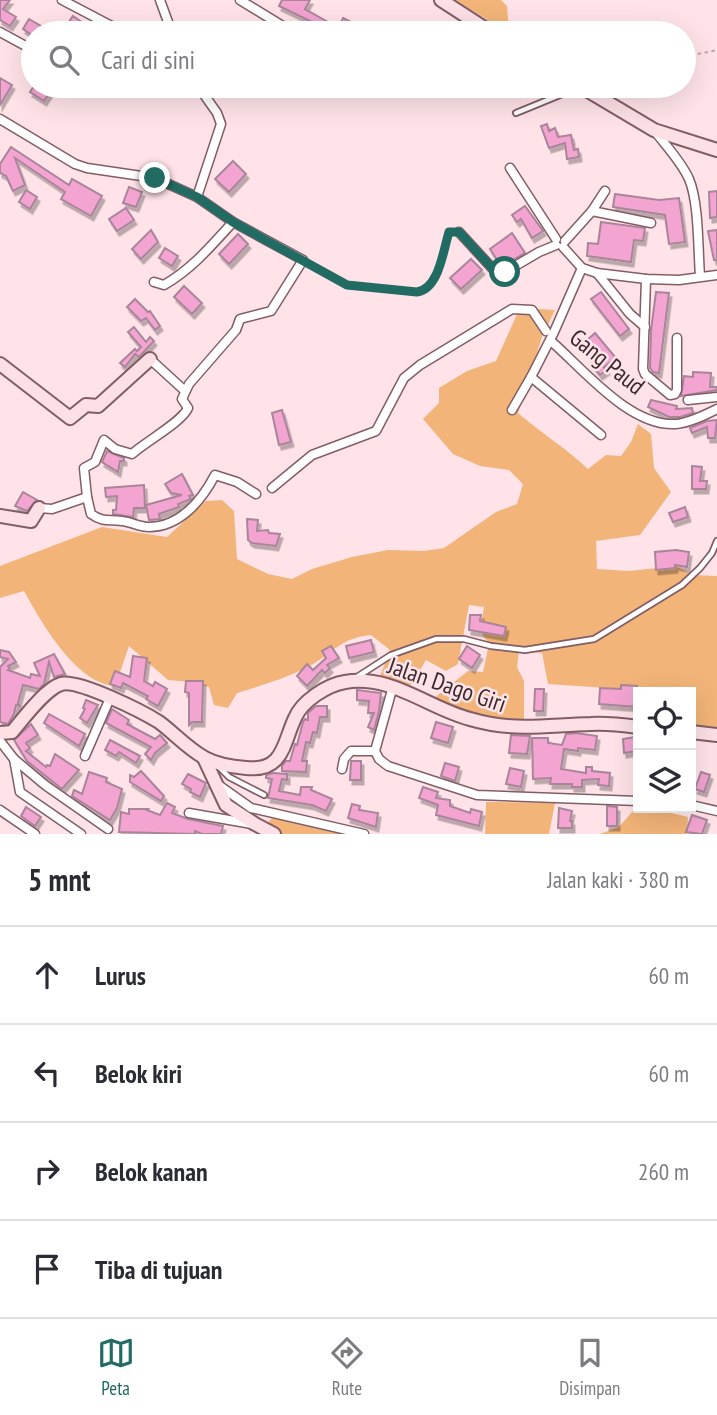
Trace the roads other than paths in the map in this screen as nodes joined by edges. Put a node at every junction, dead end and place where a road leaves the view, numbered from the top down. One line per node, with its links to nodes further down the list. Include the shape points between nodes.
1 (62, 0): 5 (street)
2 (160, 0): 6 (street)
3 (240, 0): 7 (street)
4 (441, 0): 8 (main road)
5 (102, 21)
6 (168, 21)
7 (274, 21)
8 (473, 21)
9 (0, 32): 10 (street)
10 (21, 43)
11 (206, 98): 20 (street, via 220,124)
12 (552, 98): 14 (lane)
13 (601, 98): 16 (main road)
14 (516, 113)
15 (0, 120): 20 (street, via 75,164 155,178)
16 (654, 130): 17 (main road); 29 (street, via 689,179)
17 (717, 150)
18 (510, 168): 25 (street)
19 (605, 191): 21 (street)
20 (197, 197): 22 (street)
21 (592, 211): 23 (street); 25 (street)
22 (233, 222): 31 (street, via 176,278 164,285); 38 (street, via 303,260 271,311 240,319)
23 (651, 223)
24 (459, 232): 25 (street, via 492,268 505,272)
25 (560, 243): 26 (street)
26 (582, 268): 27 (street); 33 (street)
27 (597, 273): 30 (street); 32 (street)
28 (717, 275): 29 (street)
29 (700, 276): 30 (street)
30 (646, 279): 32 (street)
31 (154, 282)
32 (645, 327): 34 (street, via 643,369 670,395 677,390)
33 (551, 336): 37 (street); 41 (street, Gang Paud, via 596,384 645,416 674,424); 44 (street, Gang Paud, via 532,310 512,309 404,378 376,431 312,454)
34 (677, 338)
35 (150, 359): 36 (main road, via 98,406 86,405 70,418); 38 (street)
36 (0, 364)
37 (531, 377): 42 (street); 43 (street)
38 (185, 391): 46 (street, via 186,412 132,454 104,440 95,462 84,468)
39 (717, 397): 40 (street)
40 (688, 400)
41 (717, 409)
42 (512, 410)
43 (601, 435)
44 (272, 488)
45 (256, 494): 46 (street, via 215,475 193,508 164,525 150,527 100,520 91,514)
46 (87, 497): 47 (street, via 52,509)
47 (39, 508): 48 (main road, via 32,521)
48 (0, 516)
49 (717, 541): 50 (lane, via 700,568 682,584 594,639 525,650 436,639 391,655)
50 (350, 681): 51 (main road, Jalan Dago Giri); 61 (main road, Jalan Dago Giri, via 308,701 295,716 281,755 266,767 248,769)
51 (393, 686): 53 (main road, Jalan Dago Giri, via 468,719 509,728); 58 (street)
52 (110, 698): 54 (main road, via 63,683 34,706 12,732); 59 (street); 61 (main road, via 156,721)
53 (633, 727)
54 (0, 733)
55 (696, 733): 56 (main road)
56 (717, 735)
57 (0, 741): 60 (street)
58 (376, 751): 62 (street, via 351,751); 65 (street, via 383,763 399,771 477,796)
59 (85, 755)
60 (14, 759): 71 (street); 73 (street, via 20,792)
61 (210, 760): 63 (main road); 64 (lane, via 229,777)
62 (342, 769)
63 (216, 784): 70 (main road, via 226,805); 75 (street, via 251,808)
64 (264, 795)
65 (633, 801)
66 (696, 806): 68 (street)
67 (0, 810): 72 (street)
68 (717, 811)
69 (189, 813): 70 (street)
70 (255, 824): 74 (main road)
71 (108, 829)
72 (36, 834)
73 (80, 834)
74 (274, 834)
75 (364, 834)

